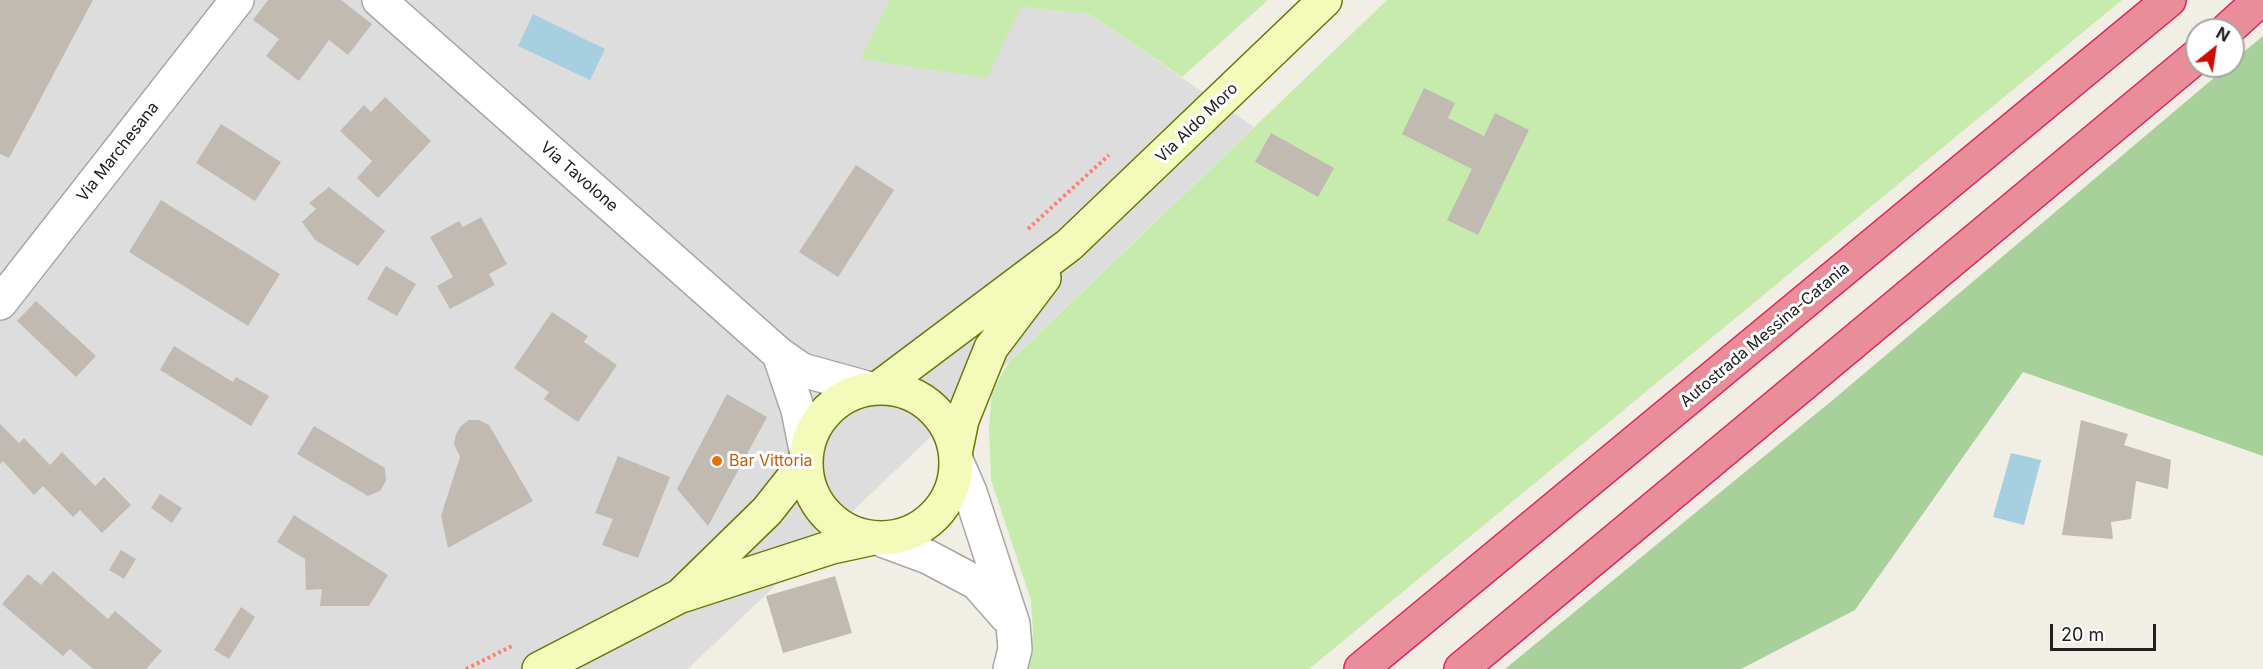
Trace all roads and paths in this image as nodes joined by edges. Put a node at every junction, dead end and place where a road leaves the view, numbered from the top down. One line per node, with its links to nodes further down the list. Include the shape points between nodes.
1 (237, 0): 9 (street, Via Marchesana)
2 (379, 0): 10 (street, Via Tavolone)
3 (1325, 0): 8 (main road, Via Aldo Moro)
4 (2169, 0): 19 (highway, Autostrada Messina-Catania)
5 (2260, 0): 6 (highway)
6 (2240, 18)
7 (2185, 66): 20 (highway)
8 (1069, 245): 11 (main road); 12 (main road, via 991,348 962,420)
9 (0, 303)
10 (780, 354): 11 (street, Via Tavolone, via 802,370); 13 (street, via 798,410)
11 (874, 388): 12 (main road, via 906,392 929,404 946,424); 13 (main road, via 845,396 827,410 813,428)
12 (957, 455): 14 (main road, via 952,492 936,516 911,533); 16 (street)
13 (805, 456): 14 (main road, via 809,489 823,512 844,530); 15 (main road, via 767,511)
14 (875, 539): 15 (main road, via 832,547); 16 (street, via 928,558 977,583)
15 (678, 597): 17 (main road)
16 (1013, 624): 18 (street, via 1015,650)
17 (539, 669)
18 (1010, 669)
19 (1361, 669)
20 (1461, 669)

